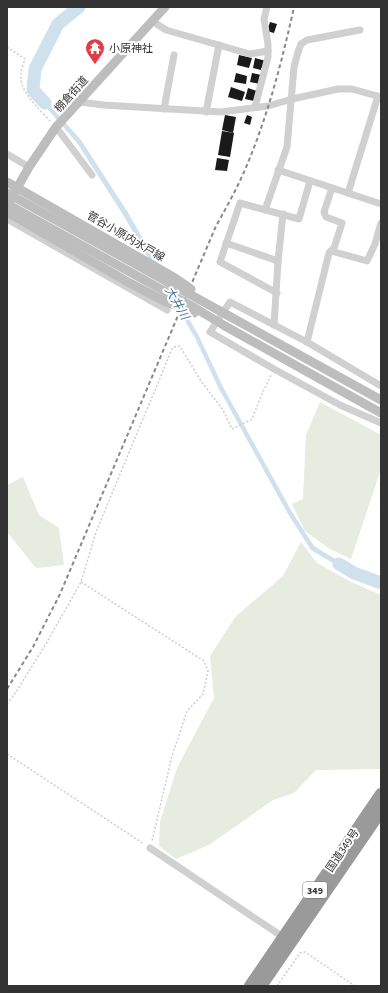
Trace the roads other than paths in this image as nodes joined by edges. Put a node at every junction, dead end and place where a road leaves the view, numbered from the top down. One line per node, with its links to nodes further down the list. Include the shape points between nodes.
1 (165, 7): 3 (main road, 棚倉街道)
2 (267, 7): 6 (street, via 264,19)
3 (152, 21): 5 (street, via 166,30); 10 (main road, 棚倉街道)
4 (360, 30): 9 (street, via 307,40 301,44 294,67)
5 (219, 45): 6 (street, via 250,54); 13 (street)
6 (268, 52): 11 (street)
7 (174, 55): 12 (street)
8 (380, 96): 9 (street, via 352,89 338,89); 24 (street)
9 (292, 99): 11 (street); 17 (street, via 287,147)
10 (80, 102): 12 (street); 14 (main road, 棚倉街道)
11 (255, 107): 13 (street)
12 (164, 109): 13 (street)
13 (206, 112)
14 (57, 127): 16 (main road, 棚倉街道); 18 (street)
15 (7, 154): 16 (street)
16 (29, 167): 21 (main road, 棚倉街道)
17 (278, 170): 19 (street); 27 (street)
18 (92, 175)
19 (310, 181): 22 (street); 29 (street, via 298,219)
20 (7, 182): 21 (main road, 菅谷小原内水戸線)
21 (18, 188): 26 (main road, 棚倉街道); 38 (main road, 菅谷小原内水戸線, bridge, via 175,278)
22 (332, 188): 24 (street); 34 (street, via 324,212 326,217 342,223)
23 (7, 193): 38 (main road, 菅谷小原内水戸線, bridge)
24 (348, 193): 25 (street)
25 (381, 204)
26 (7, 205): 40 (main road, bridge)
27 (265, 210): 29 (street); 32 (street, via 240,203)
28 (7, 212): 40 (main road, bridge, via 164,301)
29 (283, 214): 35 (street)
30 (7, 219): 37 (street)
31 (381, 224): 33 (street)
32 (226, 243): 35 (street); 36 (street, via 220,262)
33 (378, 245): 34 (street, via 367,261)
34 (331, 251): 41 (street)
35 (278, 261): 36 (street)
36 (277, 293): 39 (street)
37 (167, 310)
38 (229, 316): 43 (main road, 菅谷小原内水戸線)
39 (274, 325): 41 (street); 45 (street, via 230,302 210,332 274,370 340,405)
40 (225, 326): 44 (main road)
41 (307, 342): 42 (street)
42 (381, 386)
43 (381, 400)
44 (381, 413)
45 (381, 423)
46 (381, 794): 49 (highway, 国道349号 / 349)
47 (381, 811): 51 (highway, 国道349号 / 349)
48 (150, 848): 49 (street)
49 (283, 937): 50 (highway, 国道349号 / 349)
50 (250, 986)
51 (261, 986)

